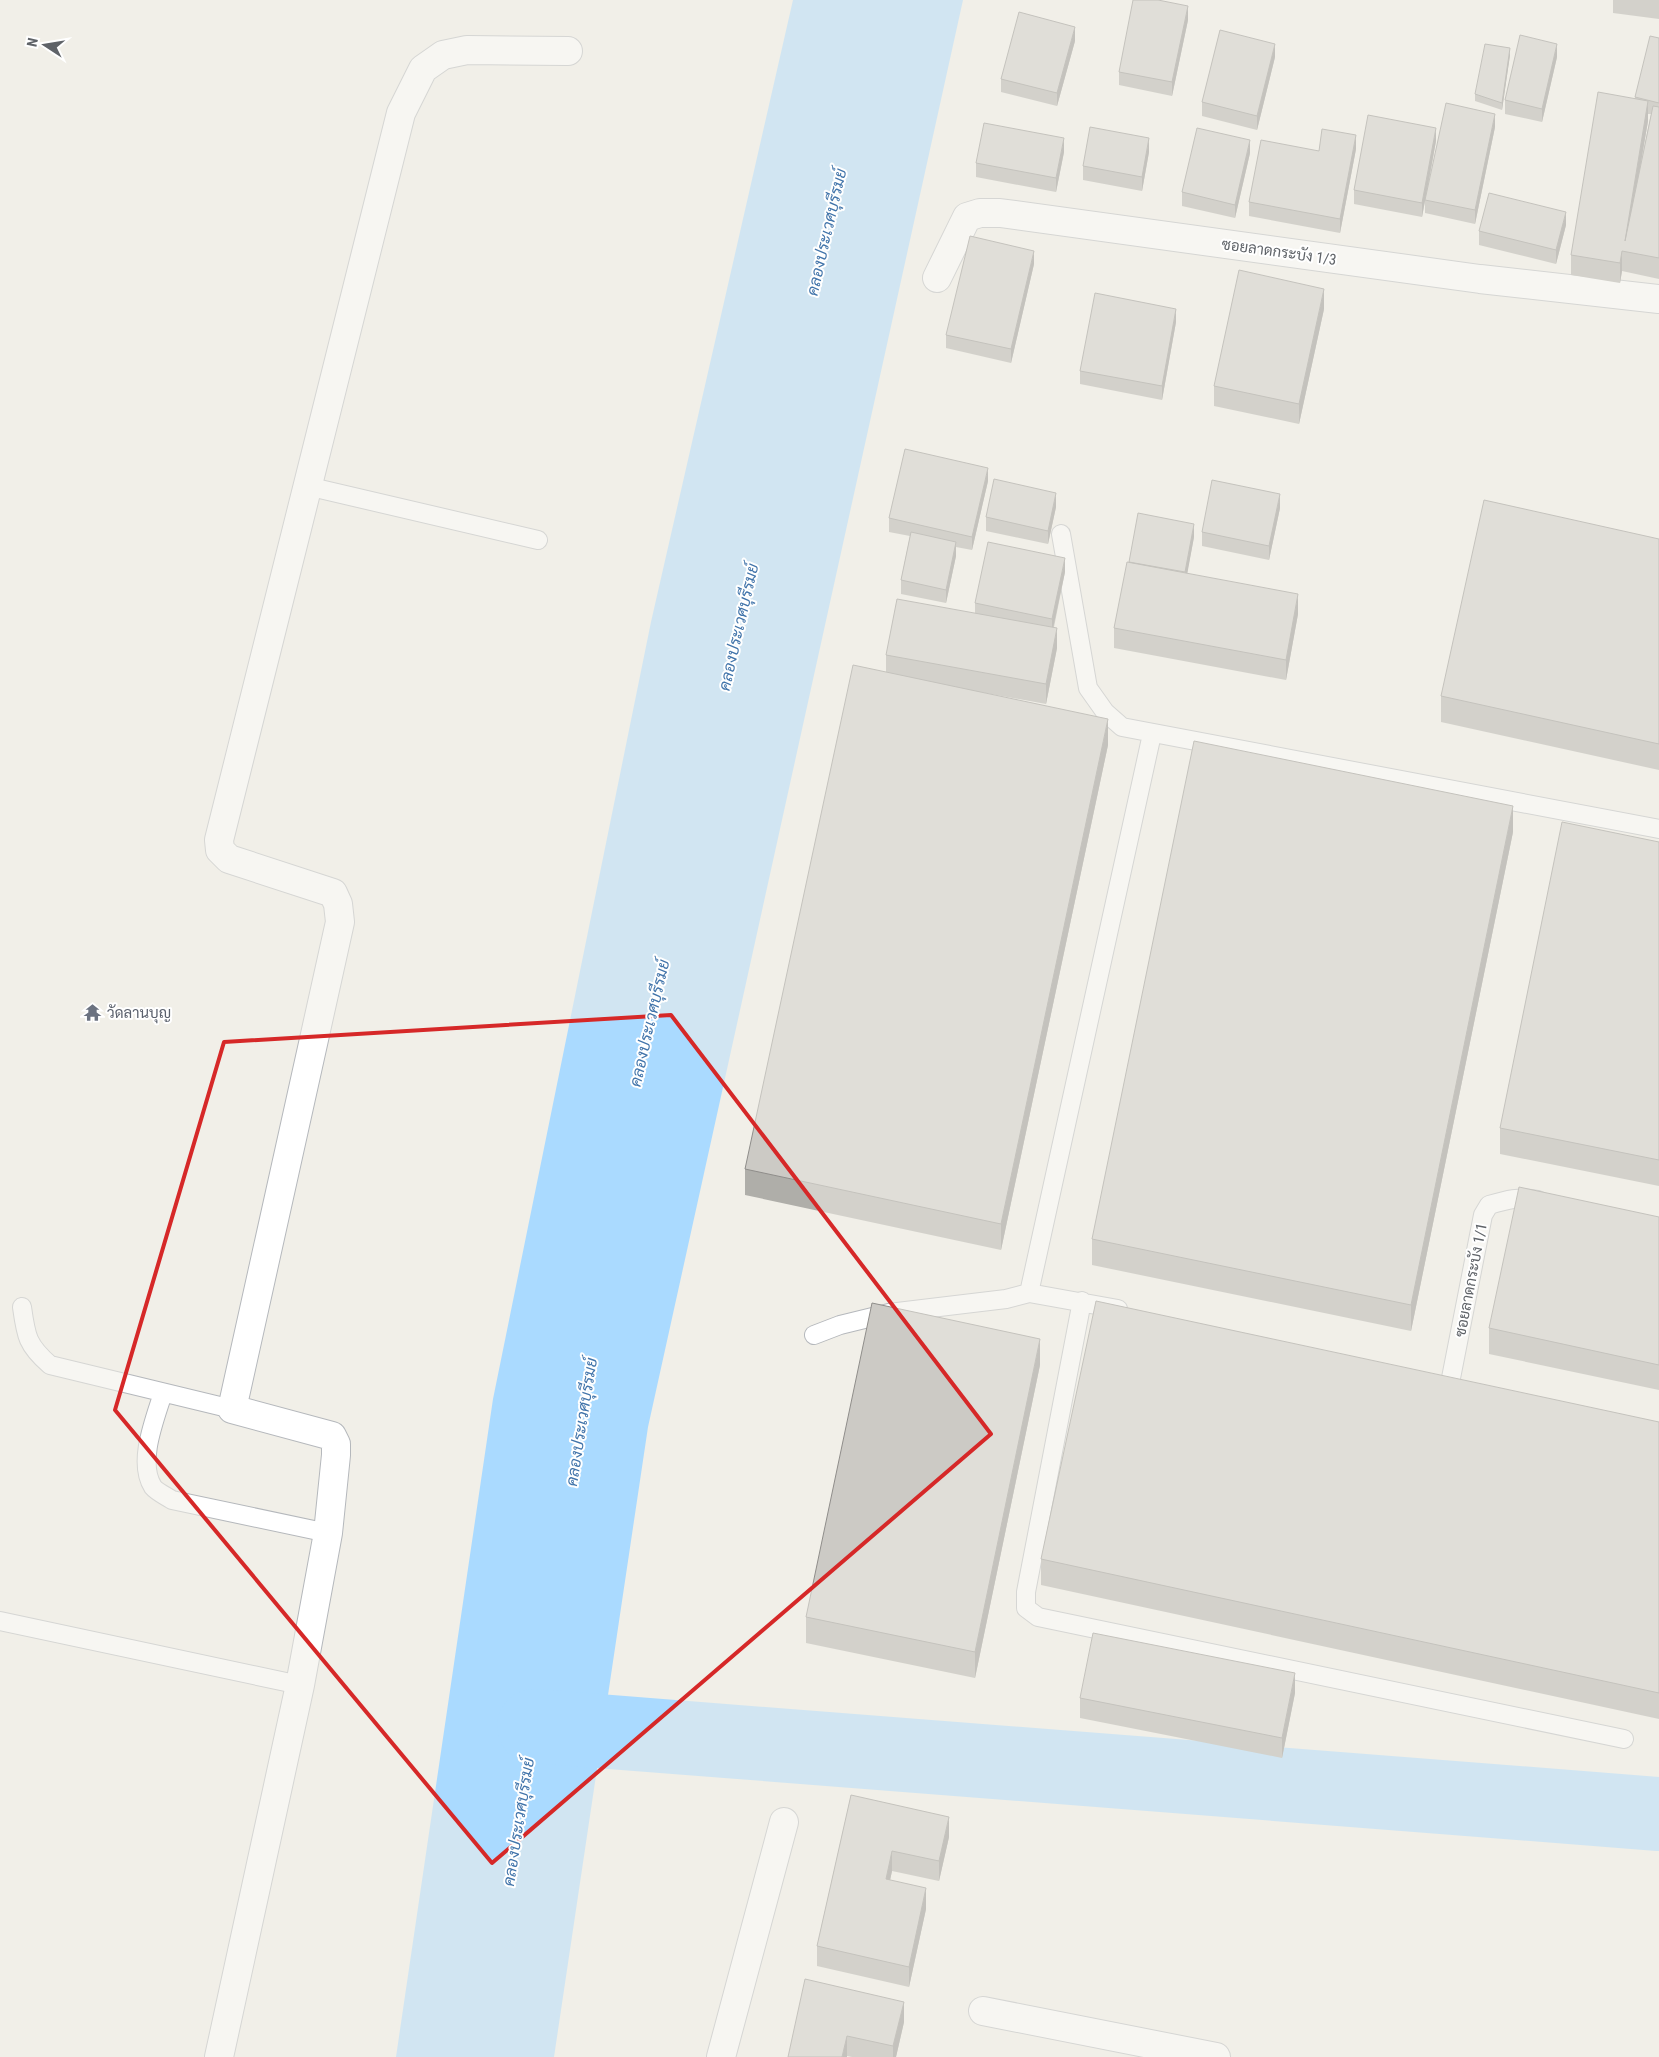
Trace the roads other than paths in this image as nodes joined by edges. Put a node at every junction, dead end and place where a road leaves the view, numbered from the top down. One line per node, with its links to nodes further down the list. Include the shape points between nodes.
1 (568, 51): 4 (street, via 468,50 443,55 423,69 401,113)
2 (937, 278): 3 (street, ซอยลาดกระบัง 1/3, via 967,217 1000,213 1480,279)
3 (1659, 299)
4 (307, 486): 6 (lane); 19 (street, via 219,840 220,850 229,859 333,893 340,922)
5 (1061, 534): 7 (lane, via 1088,688 1105,712 1122,727)
6 (538, 540)
7 (1152, 734): 8 (lane); 10 (lane)
8 (1659, 828)
9 (1553, 1202): 16 (lane, ซอยลาดกระบัง 1/1, via 1524,1197 1489,1205 1483,1216)
10 (1029, 1293): 11 (lane); 14 (lane, via 1006,1299 889,1313)
11 (1082, 1301): 13 (lane); 23 (lane, via 1026,1592 1026,1608 1038,1617)
12 (22, 1307): 18 (lane, via 26,1336 38,1355 50,1365)
13 (1130, 1311)
14 (814, 1335)
15 (1432, 1374): 16 (lane)
16 (1451, 1378): 17 (lane)
17 (1470, 1382)
18 (162, 1393): 19 (lane); 20 (lane, via 148,1443 147,1472 154,1488 172,1500)
19 (232, 1409): 20 (street, via 332,1436 336,1455)
20 (328, 1533): 22 (street)
21 (0, 1621): 22 (lane)
22 (300, 1686): 26 (street)
23 (1624, 1739)
24 (784, 1822): 27 (street)
25 (983, 2011): 28 (street)
26 (218, 2057)
27 (721, 2057)
28 (1216, 2057)

